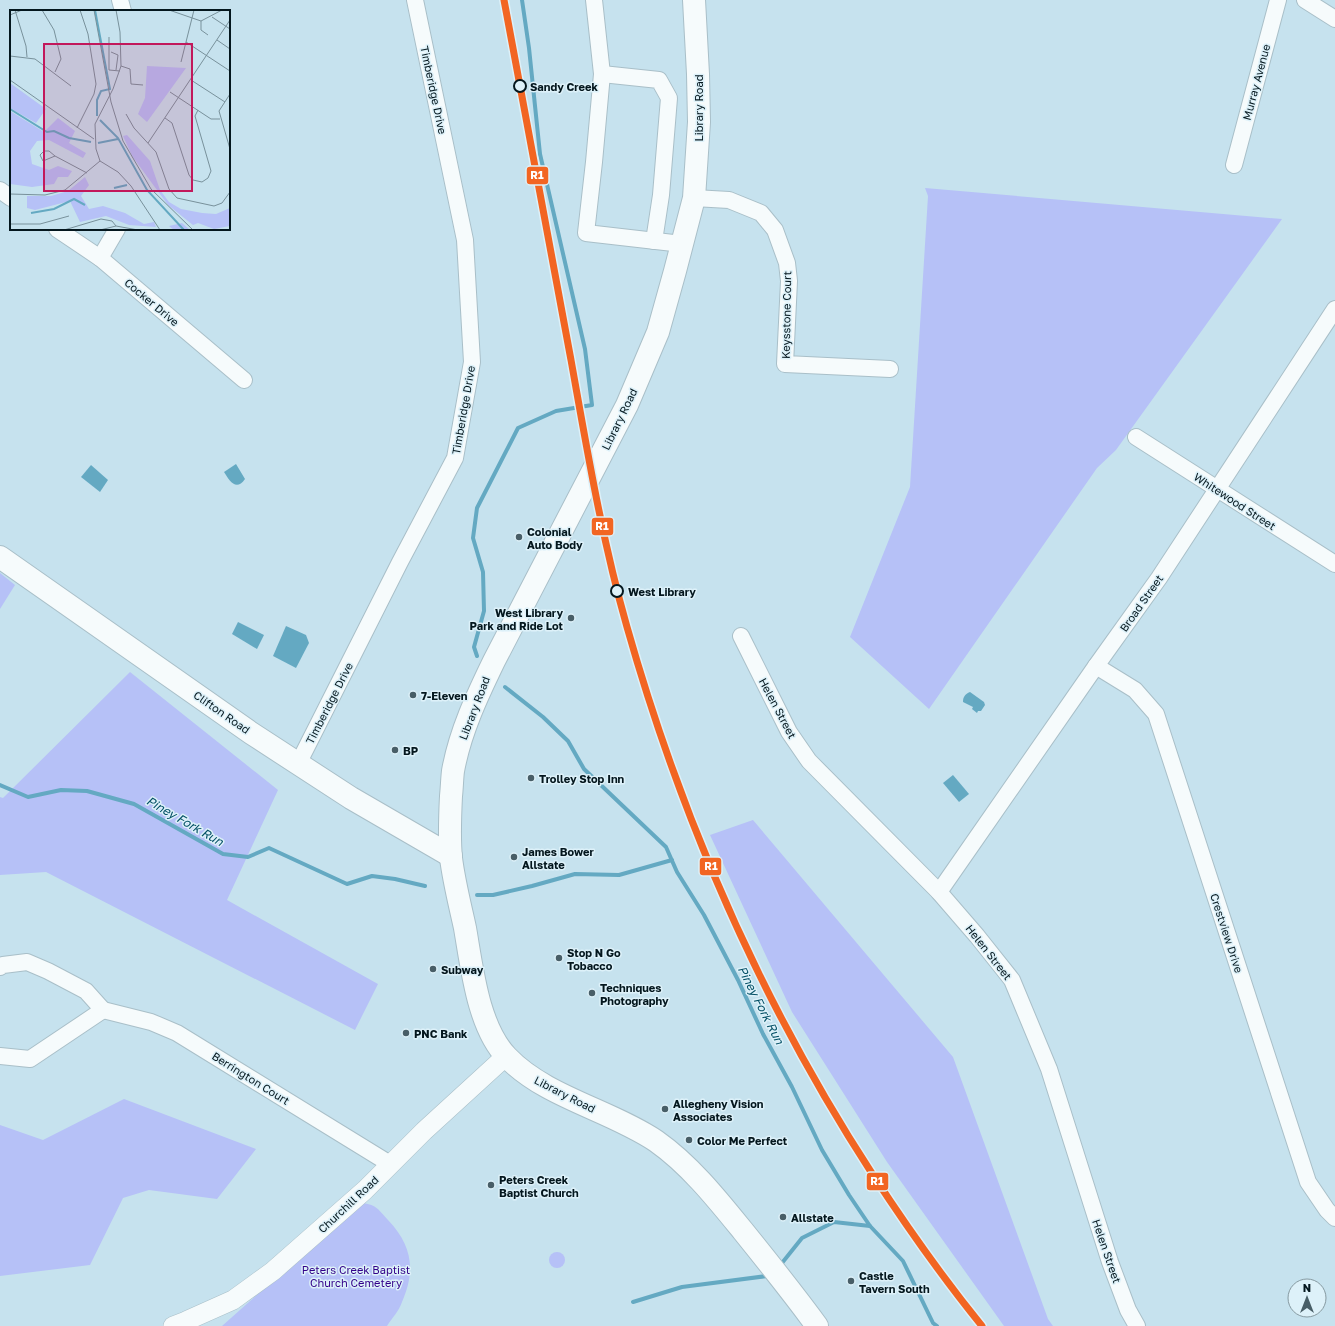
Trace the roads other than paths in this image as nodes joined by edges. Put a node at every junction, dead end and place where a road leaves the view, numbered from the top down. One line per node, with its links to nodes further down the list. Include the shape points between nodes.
1 (120, 0): 7 (street)
2 (415, 0): 29 (street, Timberidge Drive, via 465,240 472,362 455,458)
3 (594, 0): 9 (street)
4 (694, 0): 13 (main road, Library Road, via 699,122)
5 (1278, 0): 10 (street, Murray Avenue)
6 (1306, 0): 8 (street)
7 (123, 10)
8 (1335, 19)
9 (602, 74): 16 (street, via 659,80 669,98 661,195); 16 (street, via 586,233)
10 (1234, 165)
11 (0, 190): 12 (street)
12 (10, 197)
13 (694, 198): 17 (main road, Library Road); 21 (street, Keysstone Court, via 730,200 761,213 774,230 787,262 785,364)
14 (58, 230): 18 (street, Cocker Drive)
15 (116, 230): 18 (street)
16 (654, 241): 17 (street)
17 (682, 244): 30 (main road, Library Road, via 658,332 627,405 494,661 465,726 453,771 450,812)
18 (100, 258): 22 (street, Cocker Drive)
19 (1335, 309): 20 (street, Broad Street)
20 (1330, 328): 24 (street, Broad Street)
21 (890, 369)
22 (244, 380)
23 (1136, 436): 24 (street, Whitewood Street)
24 (1216, 489): 26 (street, Whitewood Street); 28 (street, Broad Street, via 1159,578)
25 (0, 557): 29 (main road, Clifton Road, via 251,734)
26 (1335, 564)
27 (741, 636): 31 (street, Helen Street, via 789,732 809,761)
28 (1096, 666): 31 (street, Broad Street); 37 (street, Crestview Drive, via 1135,690 1156,714 1308,1182)
29 (298, 764): 30 (main road, Clifton Road)
30 (451, 856): 35 (main road, Library Road, via 477,992 494,1040)
31 (939, 892): 40 (street, Helen Street, via 1012,980 1049,1069 1110,1262 1128,1310)
32 (0, 967): 33 (street, via 27,962 86,991)
33 (104, 1010): 34 (street, via 30,1059); 36 (street, Berrington Court, via 151,1022 177,1033)
34 (0, 1056)
35 (506, 1056): 36 (street, Churchill Road); 39 (main road, Library Road, via 527,1074 547,1086 629,1125 672,1154 730,1214)
36 (390, 1164): 38 (street, Churchill Road, via 365,1190 273,1271 233,1300)
37 (1335, 1218)
38 (173, 1326)
39 (817, 1326)
40 (1137, 1326)

